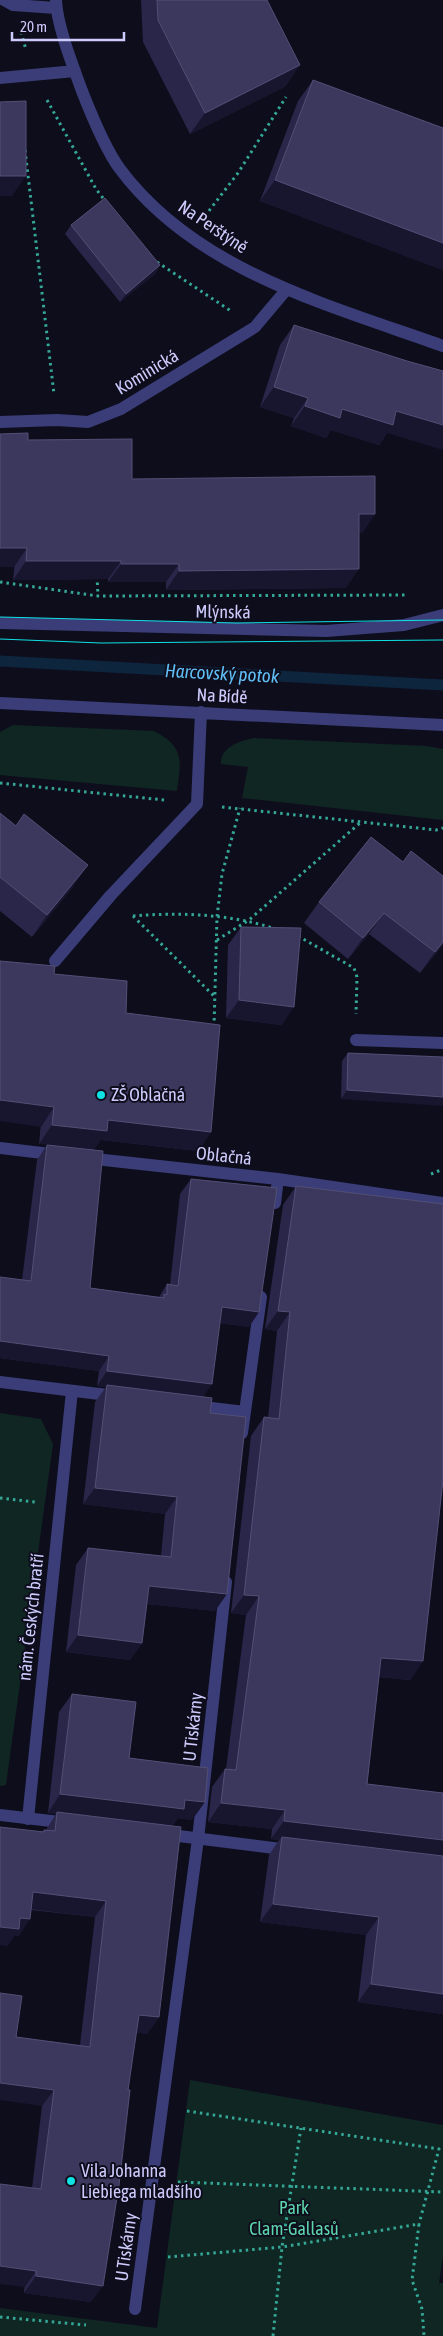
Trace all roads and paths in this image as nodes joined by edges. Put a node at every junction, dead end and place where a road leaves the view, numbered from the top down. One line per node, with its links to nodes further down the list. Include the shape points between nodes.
1 (9, 3): 2 (street); 3 (street)
2 (56, 4): 4 (street, Na Perštýně)
3 (0, 5)
4 (75, 71): 5 (street); 8 (street, Na Perštýně, via 90,113 120,168 160,212)
5 (0, 78)
6 (286, 97): 8 (path, via 238,173)
7 (25, 146): 11 (path)
8 (190, 237): 9 (street, Na Perštýně)
9 (287, 289): 10 (street, Na Perštýně); 11 (street, Kominická, via 255,327 120,409 88,422)
10 (443, 346)
11 (58, 420): 12 (street, Kominická)
12 (0, 422)
13 (97, 568): 15 (path)
14 (0, 582): 15 (path)
15 (98, 596): 16 (path)
16 (415, 596)
17 (443, 615): 18 (street, Mlýnská, via 404,625 326,631)
18 (0, 623)
19 (0, 703): 20 (street, Na Bídě)
20 (201, 712): 21 (street, Na Bídě); 24 (street, via 197,804)
21 (443, 725)
22 (240, 808): 26 (path, via 222,874)
23 (361, 822): 27 (path)
24 (111, 895): 25 (path); 31 (street)
25 (133, 916): 26 (path, via 163,913); 32 (path)
26 (217, 917): 27 (path); 30 (path)
27 (250, 920): 28 (path); 30 (path)
28 (277, 929)
29 (296, 935): 34 (path, via 354,968 357,977)
30 (216, 940): 32 (path)
31 (55, 961)
32 (216, 998): 33 (path)
33 (214, 1028)
34 (356, 1040): 35 (street)
35 (443, 1043)
36 (0, 1148): 37 (street, Oblačná)
37 (278, 1178): 38 (street, Oblačná); 39 (street)
38 (443, 1202)
39 (273, 1218)
40 (263, 1286): 45 (street)
41 (0, 1382): 42 (street)
42 (72, 1391): 43 (street); 51 (street, nám. Českých bratří)
43 (130, 1398)
44 (178, 1404): 45 (street)
45 (245, 1412): 46 (street)
46 (241, 1442)
47 (0, 1498): 48 (path)
48 (21, 1501)
49 (227, 1571): 54 (street, U Tiskárny)
50 (0, 1816): 51 (street)
51 (28, 1819): 52 (street)
52 (85, 1825)
53 (151, 1833): 54 (street)
54 (198, 1839): 55 (street); 56 (street, U Tiskárny)
55 (306, 1852)
56 (162, 2108): 57 (path); 58 (street, U Tiskárny)
57 (301, 2128): 59 (path); 60 (path, via 439,2149)
58 (152, 2181): 59 (path); 64 (street, U Tiskárny)
59 (291, 2188): 60 (path); 63 (path)
60 (428, 2191): 61 (path); 62 (path)
61 (443, 2192)
62 (419, 2224): 63 (path); 69 (path, via 412,2280 422,2310)
63 (282, 2247): 64 (path); 68 (path)
64 (142, 2259): 65 (street, U Tiskárny)
65 (135, 2309)
66 (0, 2317): 67 (path)
67 (86, 2326)
68 (273, 2336)
69 (424, 2336)

